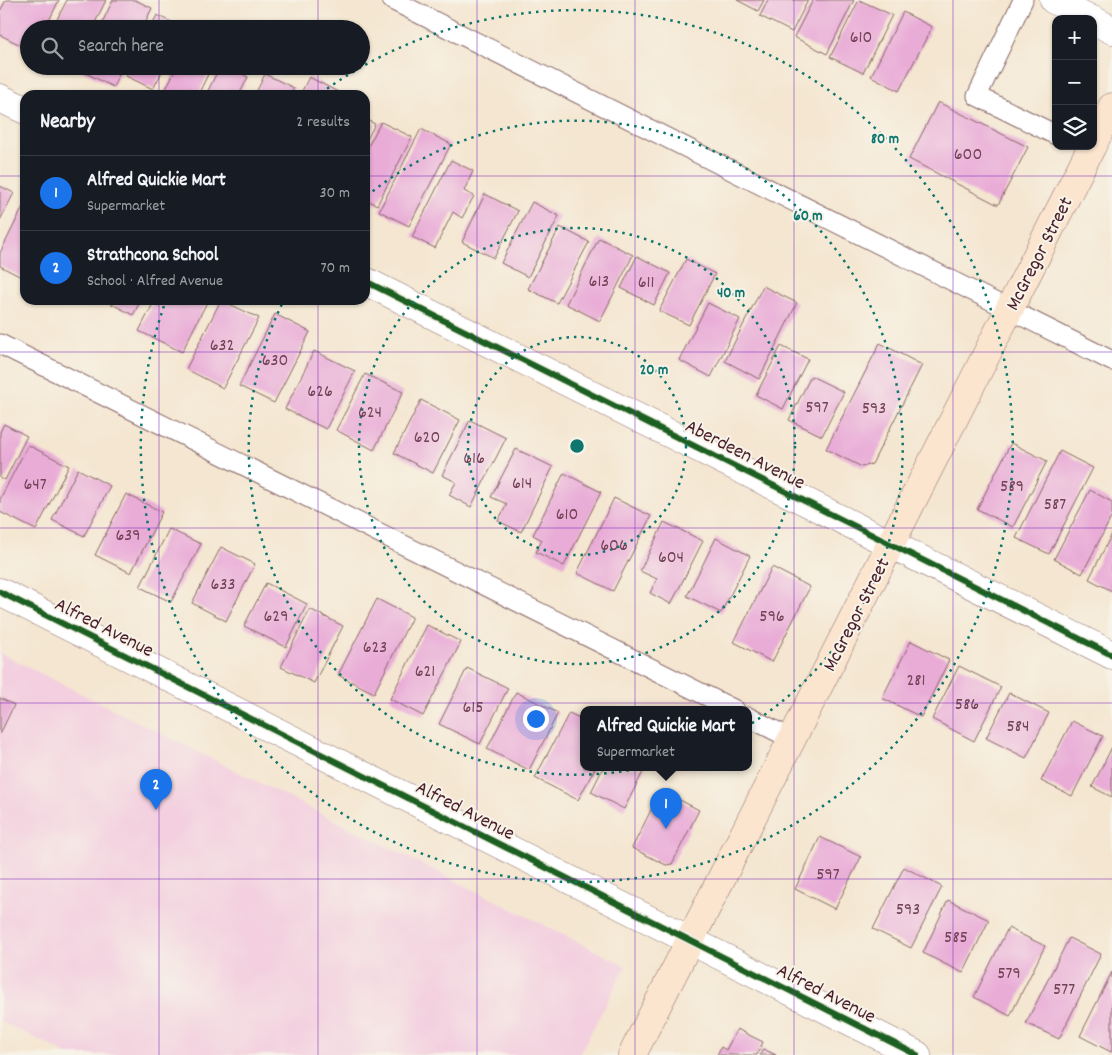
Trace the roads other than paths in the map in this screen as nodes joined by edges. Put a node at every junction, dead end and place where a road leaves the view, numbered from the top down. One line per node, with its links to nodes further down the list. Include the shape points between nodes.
1 (392, 0): 14 (lane)
2 (1023, 0): 10 (lane, via 976,96)
3 (1054, 0): 4 (street)
4 (1082, 15)
5 (1097, 22): 6 (street)
6 (1112, 30)
7 (0, 98): 9 (street)
8 (1112, 107): 11 (main road, McGregor Street)
9 (20, 108)
10 (1052, 133)
11 (1097, 133)
12 (1088, 150): 14 (main road, McGregor Street)
13 (370, 284): 17 (street, Aberdeen Avenue)
14 (1009, 310): 16 (lane); 17 (main road, McGregor Street)
15 (0, 344): 20 (lane)
16 (1112, 361)
17 (890, 544): 19 (street, Aberdeen Avenue); 22 (main road, McGregor Street)
18 (0, 592): 23 (street, Alfred Avenue)
19 (1112, 655)
20 (727, 706)
21 (752, 719): 22 (lane)
22 (792, 739): 23 (main road, McGregor Street)
23 (689, 940): 24 (main road, McGregor Street); 25 (street, Alfred Avenue)
24 (632, 1055)
25 (917, 1055)

